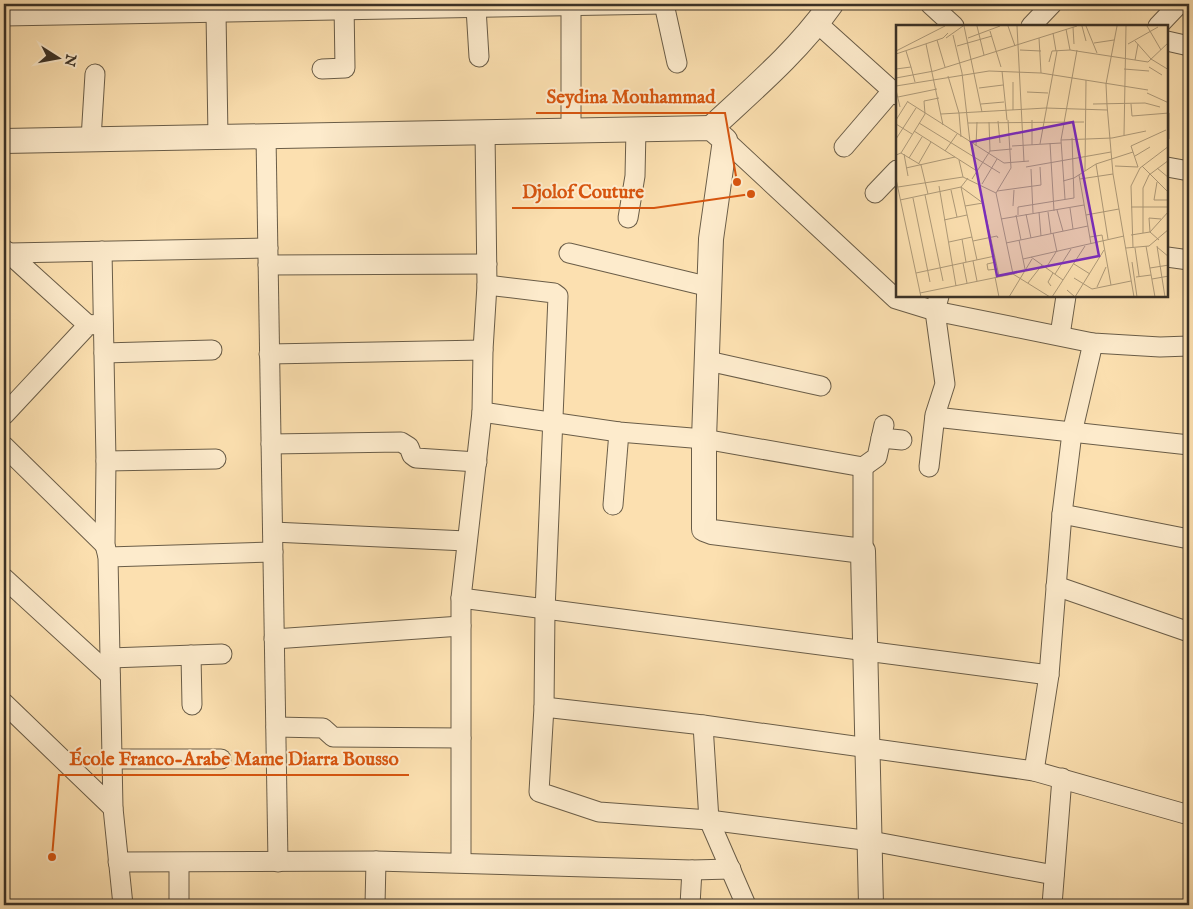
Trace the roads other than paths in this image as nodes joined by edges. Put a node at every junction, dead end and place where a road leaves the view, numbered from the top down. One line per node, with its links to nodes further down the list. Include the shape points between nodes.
1 (658, 4): 7 (street); 22 (street)
2 (831, 4): 15 (street)
3 (931, 4): 16 (street)
4 (1052, 4): 17 (street)
5 (1179, 4): 18 (street)
6 (436, 6): 8 (street); 10 (street)
7 (559, 6): 10 (street); 27 (street)
8 (344, 7): 13 (street); 23 (street, via 345,68)
9 (173, 8): 11 (street); 13 (street)
10 (476, 8): 21 (street)
11 (119, 9): 12 (street)
12 (62, 10): 14 (street)
13 (216, 13): 31 (street)
14 (4, 16)
15 (817, 23): 25 (street); 29 (street, via 760,82)
16 (953, 25)
17 (1032, 25)
18 (1159, 25)
19 (1168, 41): 20 (street)
20 (1189, 46)
21 (479, 57)
22 (677, 63)
23 (322, 69)
24 (95, 74): 32 (street)
25 (895, 93): 34 (street)
26 (636, 129): 27 (street); 29 (street); 39 (street, via 635,176)
27 (572, 131): 28 (street)
28 (485, 132): 30 (street); 46 (street)
29 (718, 134): 48 (street); 50 (street, via 896,299)
30 (266, 136): 31 (street); 43 (street)
31 (218, 137): 32 (street)
32 (91, 139): 33 (street)
33 (4, 141)
34 (844, 147)
35 (1168, 167): 37 (street)
36 (896, 171): 38 (street)
37 (1189, 171)
38 (875, 193)
39 (628, 218)
40 (6, 251): 41 (street); 51 (street)
41 (102, 251): 43 (street); 51 (street)
42 (569, 253): 48 (street)
43 (268, 257): 46 (street); 58 (street)
44 (1168, 257): 45 (street)
45 (1189, 260)
46 (486, 264): 47 (street)
47 (486, 285): 56 (street); 64 (street, via 558,296)
48 (710, 287): 59 (street)
49 (1066, 298): 52 (street)
50 (937, 304): 52 (street); 63 (street, via 945,381)
51 (96, 324): 57 (street); 61 (street)
52 (1060, 336): 53 (street)
53 (1093, 343): 54 (street); 66 (street)
54 (1189, 346)
55 (212, 350): 57 (street)
56 (482, 350): 58 (street); 62 (street)
57 (104, 353): 73 (street)
58 (270, 354): 69 (street)
59 (708, 360): 60 (street); 67 (street)
60 (821, 386)
61 (8, 403)
62 (482, 412): 64 (street); 74 (street)
63 (935, 418): 66 (street); 76 (street)
64 (554, 423): 65 (street); 88 (street)
65 (619, 432): 67 (street); 77 (street)
66 (1072, 433): 70 (street); 78 (street)
67 (704, 440): 75 (street); 84 (street, via 706,531)
68 (902, 440): 75 (street, via 883,432 877,457)
69 (271, 444): 74 (street, via 401,442 416,458); 79 (street)
70 (1189, 445)
71 (4, 446): 82 (street)
72 (216, 459): 73 (street)
73 (106, 461): 82 (street)
74 (477, 462): 81 (street)
75 (863, 467): 84 (street)
76 (929, 467)
77 (613, 505)
78 (1062, 514): 80 (street); 86 (street)
79 (273, 532): 81 (street); 83 (street)
80 (1189, 539)
81 (466, 541): 87 (street)
82 (107, 551): 83 (street); 95 (street)
83 (273, 552): 91 (street)
84 (863, 552): 92 (street)
85 (4, 578): 95 (street)
86 (1056, 586): 90 (street); 96 (street)
87 (461, 598): 88 (street); 89 (street)
88 (545, 610): 92 (street); 99 (street)
89 (461, 626): 91 (street); 102 (street)
90 (1189, 632)
91 (274, 639): 101 (street)
92 (865, 652): 96 (street); 103 (street)
93 (222, 654): 94 (street)
94 (191, 655): 95 (street); 98 (street)
95 (110, 666): 104 (street)
96 (1049, 675): 106 (street)
97 (4, 704): 108 (street)
98 (192, 705)
99 (544, 707): 100 (street); 110 (street, via 539,792 599,812)
100 (703, 725): 103 (street); 110 (street)
101 (276, 727): 102 (street, via 323,728 333,737); 114 (street)
102 (461, 738): 115 (street)
103 (866, 748): 106 (street); 111 (street)
104 (112, 759): 105 (street); 108 (street)
105 (221, 759)
106 (1034, 771): 107 (street)
107 (1062, 778): 109 (street); 119 (street)
108 (113, 808): 113 (street)
109 (1189, 815)
110 (709, 820): 111 (street); 117 (street)
111 (870, 841): 119 (street); 125 (street)
112 (376, 861): 114 (street); 115 (street); 122 (street)
113 (118, 862): 116 (street); 120 (street)
114 (278, 862): 116 (street)
115 (461, 862): 118 (street)
116 (179, 863): 121 (street)
117 (731, 869): 118 (street); 124 (street)
118 (692, 870): 123 (street)
119 (1054, 875): 126 (street)
120 (123, 905)
121 (179, 905)
122 (375, 905)
123 (690, 905)
124 (746, 905)
125 (871, 905)
126 (1052, 905)

